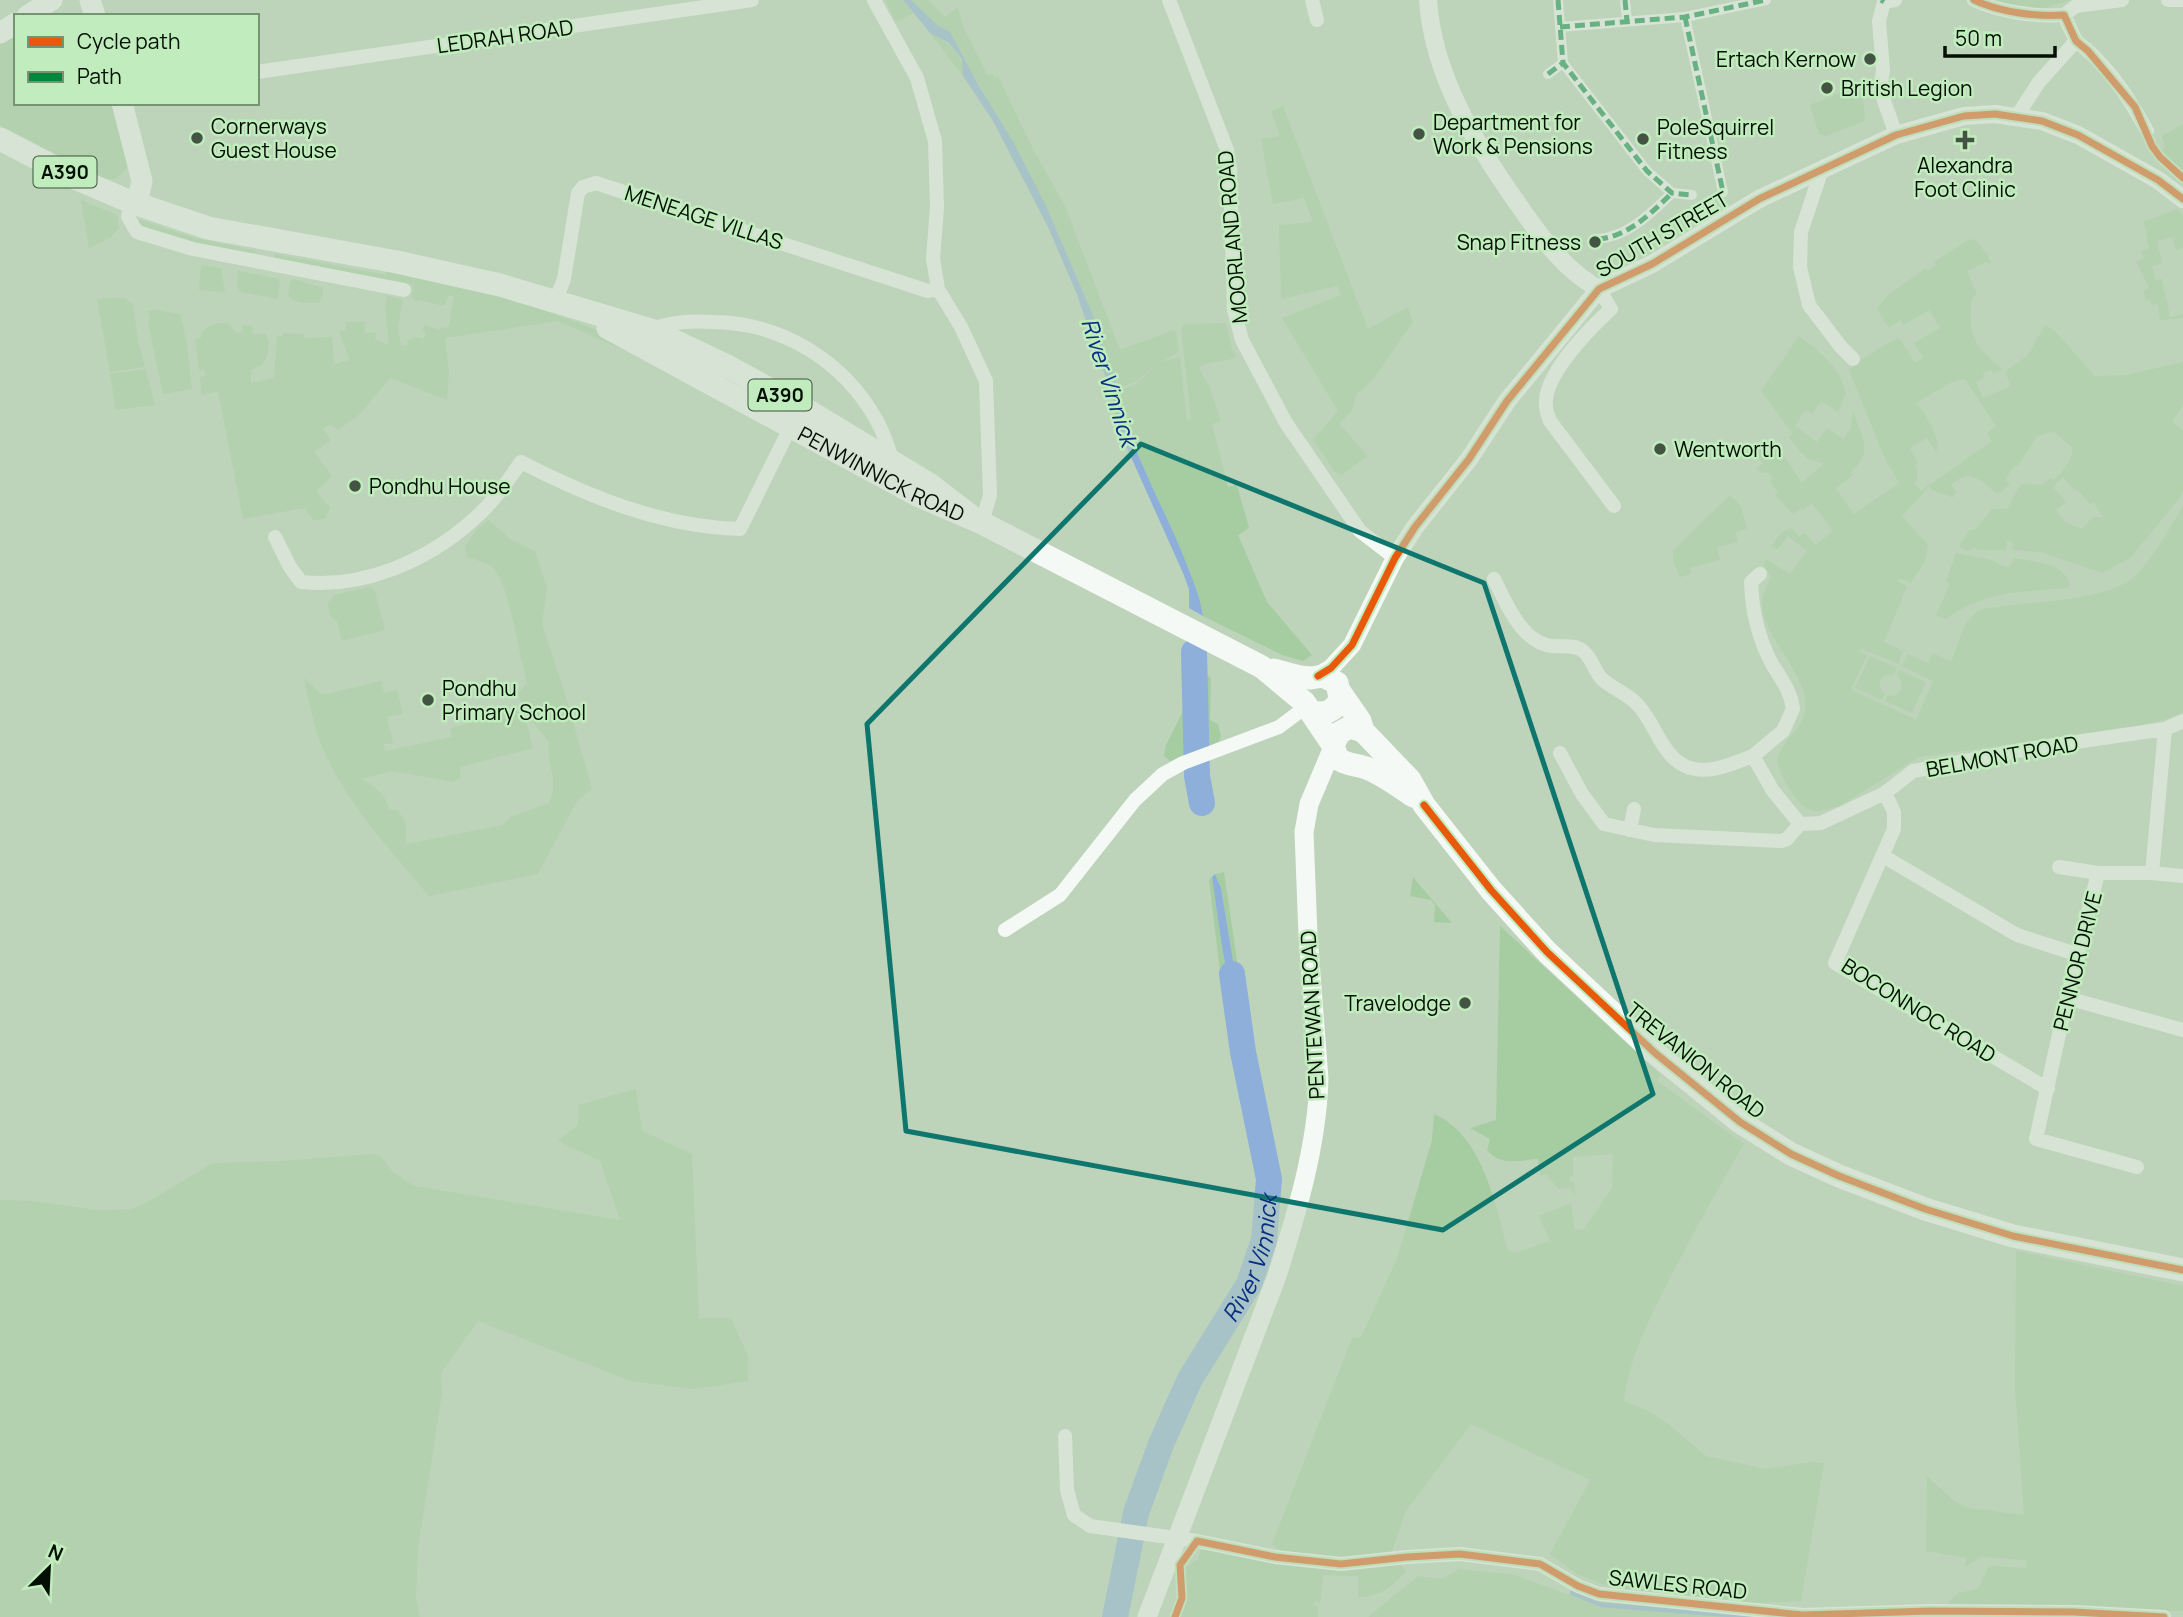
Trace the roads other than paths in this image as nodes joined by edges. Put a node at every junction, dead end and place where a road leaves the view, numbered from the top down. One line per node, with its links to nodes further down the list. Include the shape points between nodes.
1 (52, 0): 17 (main road)
2 (752, 0): 16 (street, LEDRAH ROAD)
3 (874, 0): 41 (street, via 916,78 935,141 933,259)
4 (1168, 0): 52 (street, MOORLAND ROAD, via 1227,150 1234,310 1242,340 1286,423 1360,531)
5 (1311, 0): 20 (street)
6 (1428, 0): 42 (street, via 1438,60 1471,132 1549,248)
7 (1558, 0): 22 (street)
8 (1625, 0): 21 (street)
9 (1766, 0): 15 (street)
10 (1974, 0): 18 (street, via 2028,13)
11 (2122, 0): 18 (street, via 2076,6)
12 (2168, 0): 13 (street)
13 (2183, 0)
14 (1886, 1): 30 (street, via 1879,21 1881,92)
15 (1723, 4): 19 (street)
16 (677, 5): 25 (street, LEDRAH ROAD)
17 (30, 14)
18 (2064, 15): 23 (street)
19 (1685, 17): 21 (street); 33 (street)
20 (1317, 20)
21 (1627, 21): 22 (street)
22 (1560, 27): 24 (street)
23 (2076, 41): 28 (street, via 2039,82); 29 (street, via 2135,107)
24 (1563, 63): 26 (street); 34 (street, via 1647,171)
25 (259, 72)
26 (1548, 74)
27 (122, 105): 37 (main road, via 142,181)
28 (2017, 116): 30 (street, SOUTH STREET, via 1964,116); 36 (street, SOUTH STREET, via 2078,135)
29 (2147, 131)
30 (1896, 135): 32 (street, SOUTH STREET)
31 (0, 139): 37 (highway, PENWINNICK ROAD / A390)
32 (1822, 169): 42 (street, SOUTH STREET); 46 (street, via 1801,232 1800,267 1809,305)
33 (1723, 192)
34 (1672, 193): 35 (street); 39 (street, via 1644,221)
35 (1690, 196)
36 (2183, 199)
37 (134, 203): 38 (highway, PENWINNICK ROAD / A390, via 208,228); 40 (street, via 128,217 137,232)
38 (269, 239): 40 (street); 44 (highway, PENWINNICK ROAD / A390, via 397,262)
39 (1598, 239)
40 (265, 264): 43 (street)
41 (938, 289): 44 (street, MENEAGE VILLAS, via 928,291 596,183 578,193); 50 (street, via 986,381 990,495)
42 (1599, 289): 49 (street, via 1611,309 1572,349 1550,385 1546,408 1550,421); 52 (street, SOUTH STREET, via 1507,401)
43 (404, 290)
44 (561, 304): 45 (highway, PENWINNICK ROAD / A390); 47 (highway, PENWINNICK ROAD / A390)
45 (651, 330): 47 (highway, PENWINNICK ROAD / A390, via 729,367); 48 (street, via 695,321 727,322 796,341 823,359 859,394 877,421)
46 (1853, 359)
47 (797, 416): 48 (highway, PENWINNICK ROAD / A390); 50 (highway, PENWINNICK ROAD / A390, via 917,495); 51 (street, via 740,529 640,512 521,462 491,502 452,538 406,564 347,583 301,582)
48 (893, 461): 50 (highway, PENWINNICK ROAD / A390)
49 (1614, 506)
50 (979, 521): 56 (highway, PENWINNICK ROAD / A390)
51 (275, 537)
52 (1395, 558): 55 (street, SOUTH STREET)
53 (1494, 579): 65 (street, via 1510,612 1530,636 1546,645 1583,651 1601,678 1641,708 1678,761 1710,769)
54 (1750, 579): 65 (street, via 1757,625 1793,709 1783,731)
55 (1352, 645): 57 (street, SOUTH STREET, via 1331,668); 58 (street, SOUTH STREET)
56 (1262, 667): 57 (highway, A390); 59 (highway, A390)
57 (1314, 677): 58 (highway, via 1333,680); 59 (highway, via 1303,689)
58 (1340, 690): 59 (highway, via 1335,708 1323,713); 62 (highway)
59 (1307, 706): 63 (highway, A390); 78 (street, via 1279,727 1188,761 1145,788 1060,895)
60 (2183, 721): 61 (street, BELMONT ROAD)
61 (2165, 729): 67 (street, BELMONT ROAD, via 1913,771); 76 (street)
62 (1367, 735): 63 (highway, via 1357,728 1344,729); 66 (highway, via 1371,752); 69 (highway, via 1410,780)
63 (1333, 746): 66 (highway, via 1338,758); 68 (main road, PENTEWAN ROAD)
64 (1560, 753): 72 (street, BELMONT ROAD, via 1604,824)
65 (1753, 756): 71 (street, via 1773,792)
66 (1355, 765): 68 (main road, via 1328,781); 69 (highway, via 1380,774)
67 (1885, 793): 71 (street, BELMONT ROAD, via 1821,823); 73 (street, BOCONNOC ROAD, via 1895,821)
68 (1309, 804): 86 (main road, PENTEWAN ROAD, via 1304,832 1319,1079 1310,1152 1277,1276)
69 (1424, 805): 84 (highway, TREVANION ROAD, via 1547,952 1645,1044 1740,1122 1791,1154 1925,1209 2013,1236)
70 (1634, 809): 72 (street)
71 (1800, 824): 72 (street, BELMONT ROAD, via 1781,841)
72 (1630, 830)
73 (1883, 856): 79 (street, via 2018,935); 82 (street, BOCONNOC ROAD, via 1835,963)
74 (2059, 867): 75 (street)
75 (2098, 873): 76 (street, PENNOR DRIVE); 79 (street, PENNOR DRIVE)
76 (2152, 873): 77 (street, PENNOR DRIVE)
77 (2183, 876)
78 (1005, 930)
79 (2079, 955): 80 (street, PENNOR DRIVE)
80 (2067, 998): 81 (street); 82 (street, PENNOR DRIVE)
81 (2183, 1030)
82 (2048, 1089): 83 (street, PENNOR DRIVE, via 2036,1139)
83 (2137, 1167)
84 (2183, 1270)
85 (1065, 1436): 86 (street, SAWLES ROAD, via 1067,1490 1074,1515 1090,1526)
86 (1176, 1539): 87 (main road, PENTEWAN ROAD); 88 (street, SAWLES ROAD, via 1341,1564 1460,1554 1540,1564 1600,1594 1803,1615 1930,1611)
87 (1147, 1617)
88 (2164, 1617)

